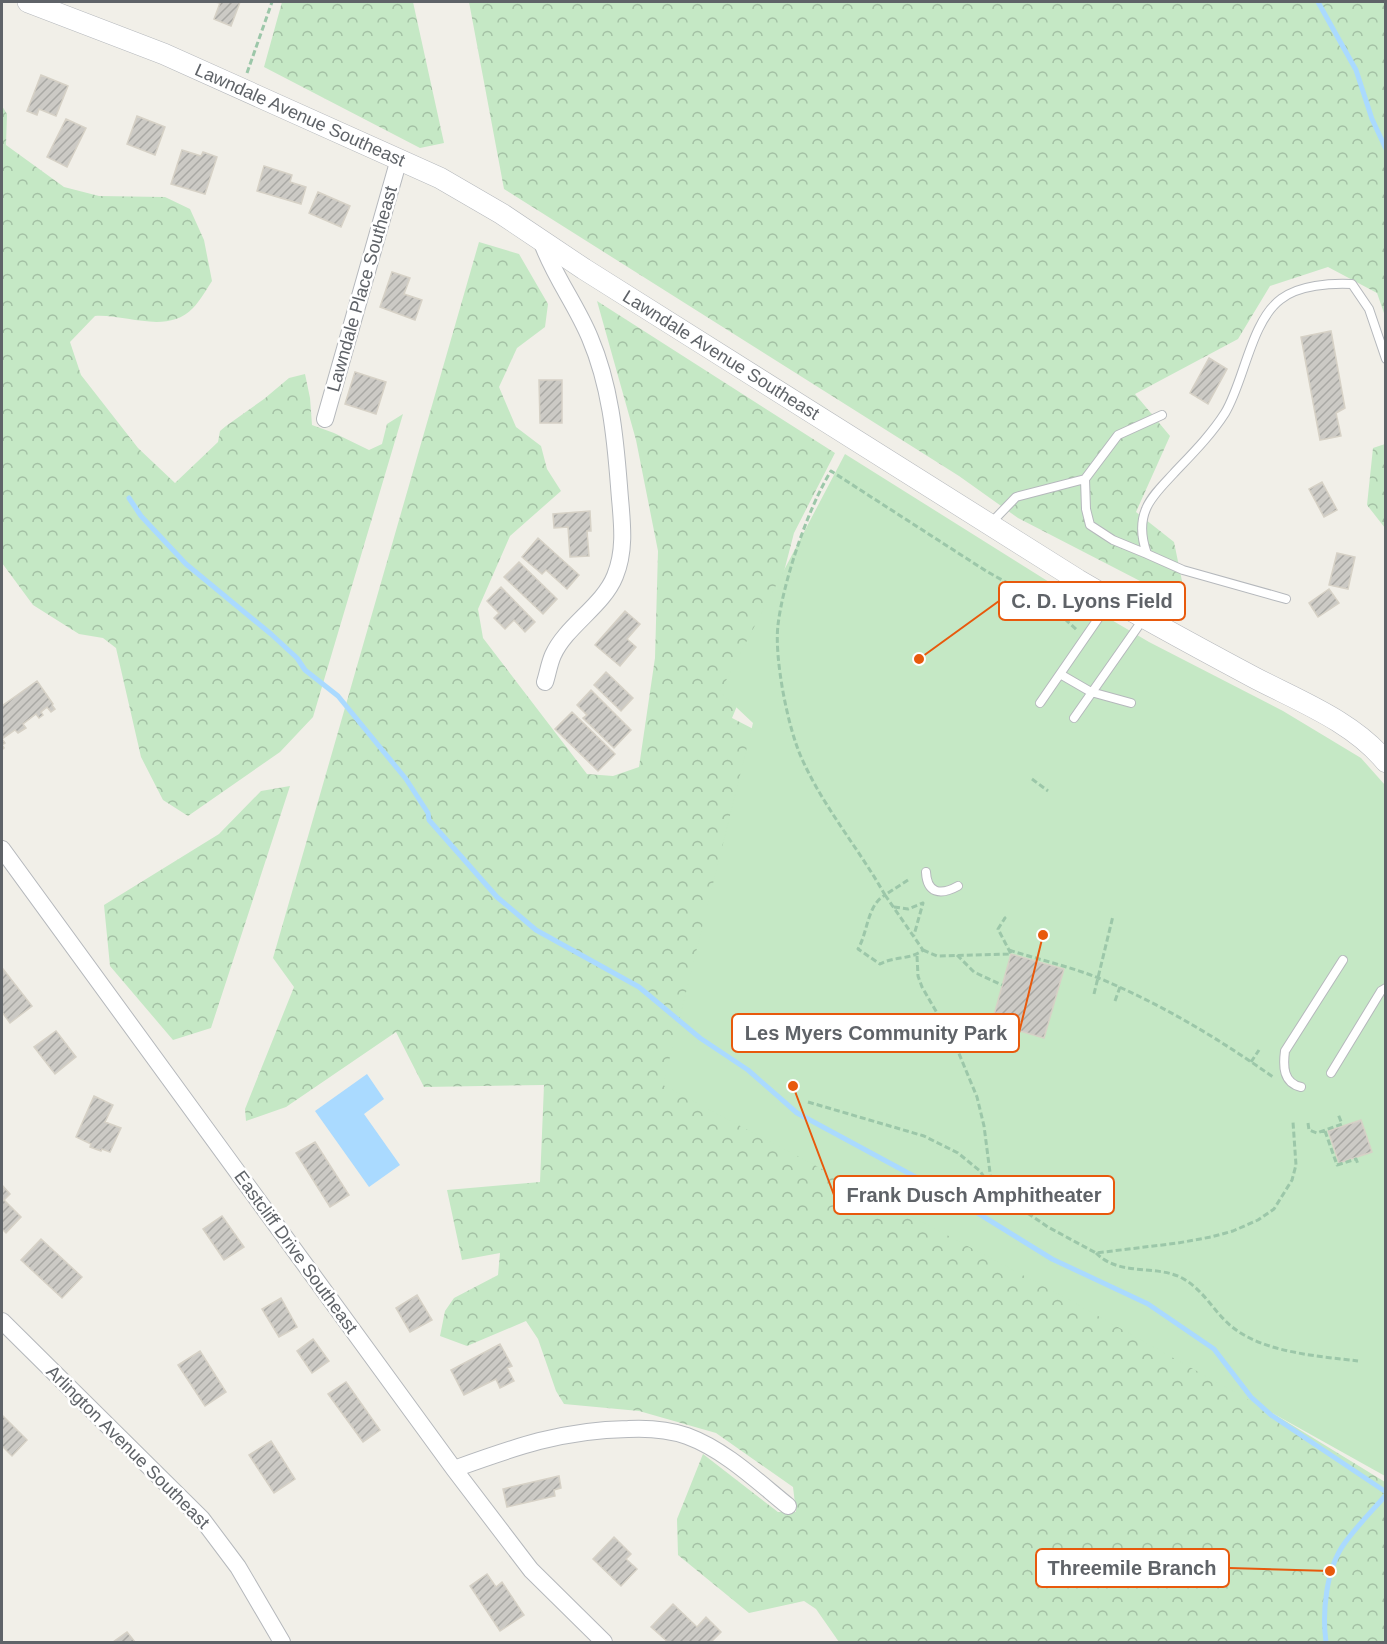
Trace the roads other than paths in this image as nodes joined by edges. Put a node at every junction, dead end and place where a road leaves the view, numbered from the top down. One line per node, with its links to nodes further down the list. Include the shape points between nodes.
1 (28, 2): 2 (street, Lawndale Avenue Southeast, via 164,54)
2 (399, 159): 3 (street, Lawndale Avenue Southeast, via 440,178); 6 (street, Lawndale Place Southeast)
3 (541, 240): 8 (street, Lawndale Avenue Southeast); 14 (street, via 600,365 614,420 622,529 622,550 615,577 553,655)
4 (1386, 359): 9 (lane, via 1369,309 1352,284 1330,283 1281,298 1266,315 1226,412 1146,509 1142,538)
5 (1162, 415): 7 (lane, via 1118,435)
6 (325, 420)
7 (1085, 479): 8 (lane, via 1016,497); 9 (lane, via 1090,525)
8 (989, 524): 11 (street, Lawndale Avenue Southeast)
9 (1147, 554): 10 (lane, via 1183,570)
10 (1286, 599)
11 (1111, 600): 12 (street, Lawndale Avenue Southeast); 13 (lane)
12 (1144, 618): 15 (lane); 19 (street, Lawndale Avenue Southeast, via 1329,717 1376,750)
13 (1060, 674): 15 (lane); 16 (lane)
14 (545, 682)
15 (1092, 692): 17 (lane); 18 (lane)
16 (1040, 703)
17 (1131, 703)
18 (1074, 718)
19 (1386, 762)
20 (2, 849): 28 (street, Eastcliff Drive Southeast)
21 (926, 872): 22 (lane, via 931,889 941,892)
22 (958, 886)
23 (1343, 960): 26 (lane, via 1285,1051 1285,1076)
24 (1386, 988): 25 (lane)
25 (1331, 1073)
26 (1301, 1087)
27 (2, 1321): 30 (street, Arlington Avenue Southeast, via 202,1519 238,1567)
28 (454, 1469): 29 (street, via 559,1435 600,1429 666,1430 688,1436 732,1460); 31 (street, Eastcliff Drive Southeast, via 531,1570)
29 (788, 1506)
30 (282, 1642)
31 (604, 1642)

